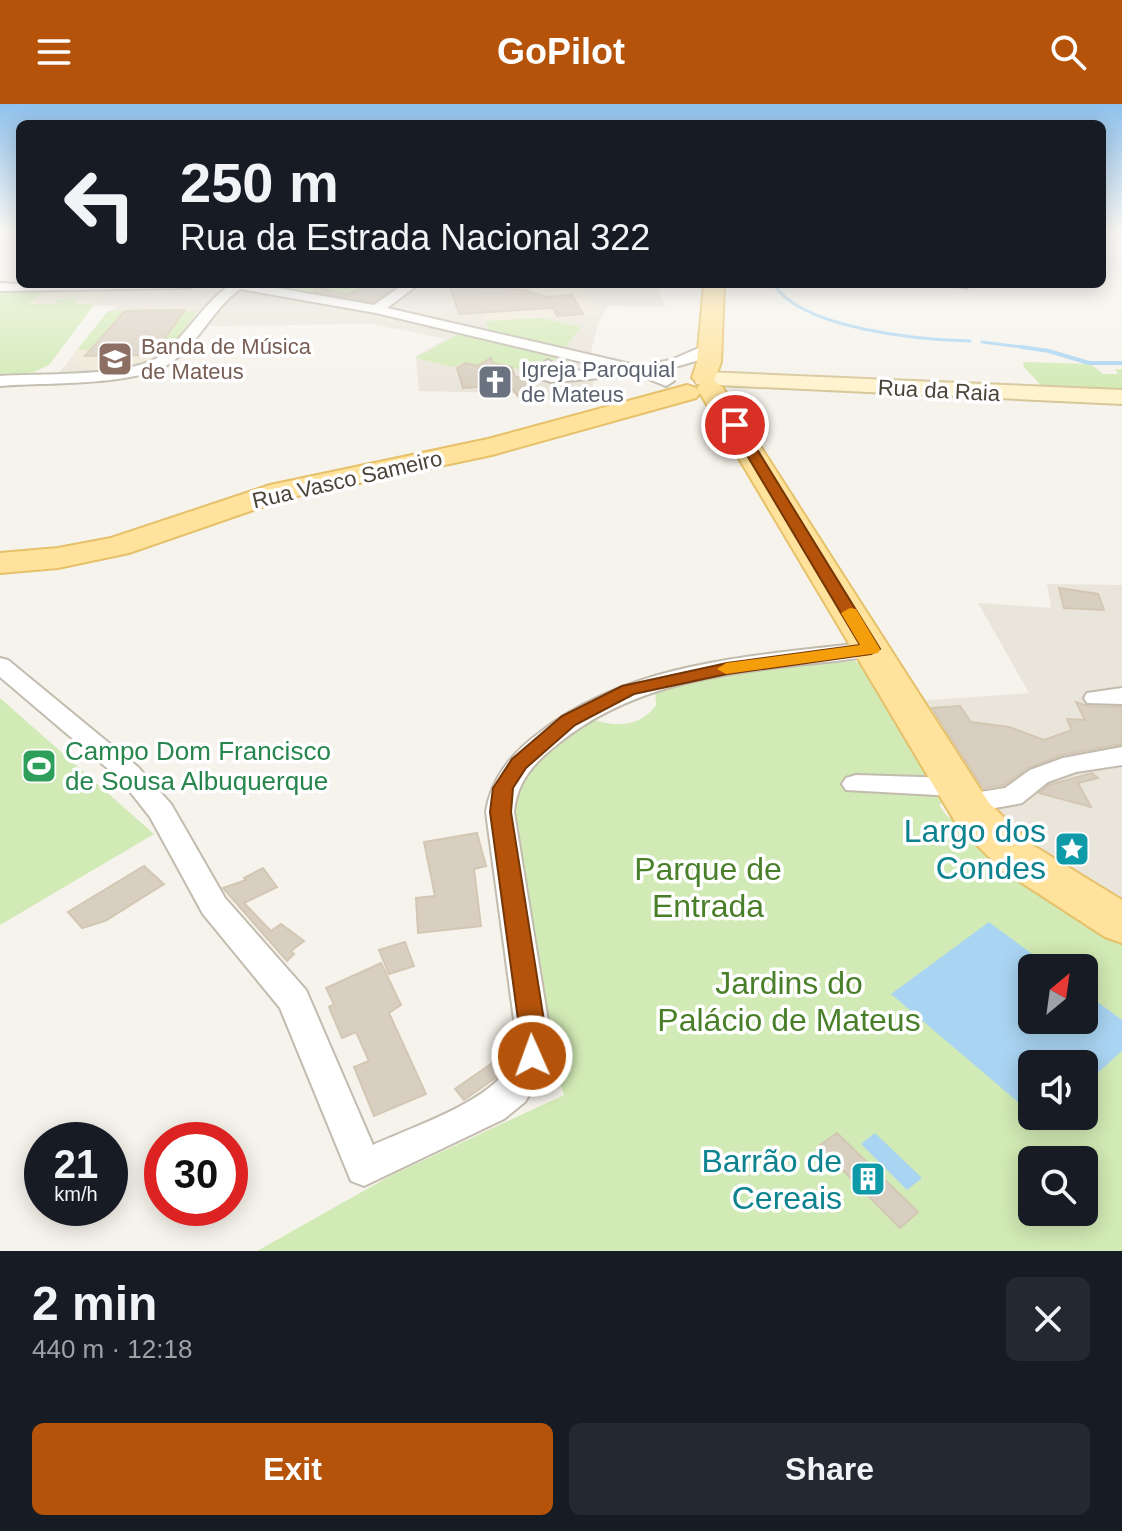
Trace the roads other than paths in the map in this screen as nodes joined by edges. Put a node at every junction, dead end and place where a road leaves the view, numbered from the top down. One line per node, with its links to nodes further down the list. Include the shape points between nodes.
1 (234, 288): 8 (street, via 174,352 151,368)
2 (255, 288): 5 (street)
3 (407, 288): 5 (street)
4 (713, 288): 9 (main road)
5 (376, 309): 7 (street)
6 (548, 365): 7 (street, via 536,374)
7 (632, 370): 9 (street); 9 (street, via 695,358)
8 (0, 381)
9 (695, 385): 10 (main road, Rua da Raia, via 746,380); 11 (main road, Rua Vasco Sameiro, via 492,447 280,491 118,546); 12 (main road)
10 (1122, 397)
11 (0, 563)
12 (871, 649): 13 (street, via 727,669 628,690 569,720 519,763 503,788 500,812 532,1027 530,1065 512,1091 491,1107 364,1168 294,1000 214,906 161,811 129,773); 18 (main road)
13 (0, 665)
14 (1122, 696): 15 (street)
15 (1096, 698)
16 (1122, 756): 18 (street, via 1034,777 1012,796)
17 (856, 784): 18 (street)
18 (959, 795): 19 (main road, via 1009,852)
19 (1119, 912)

